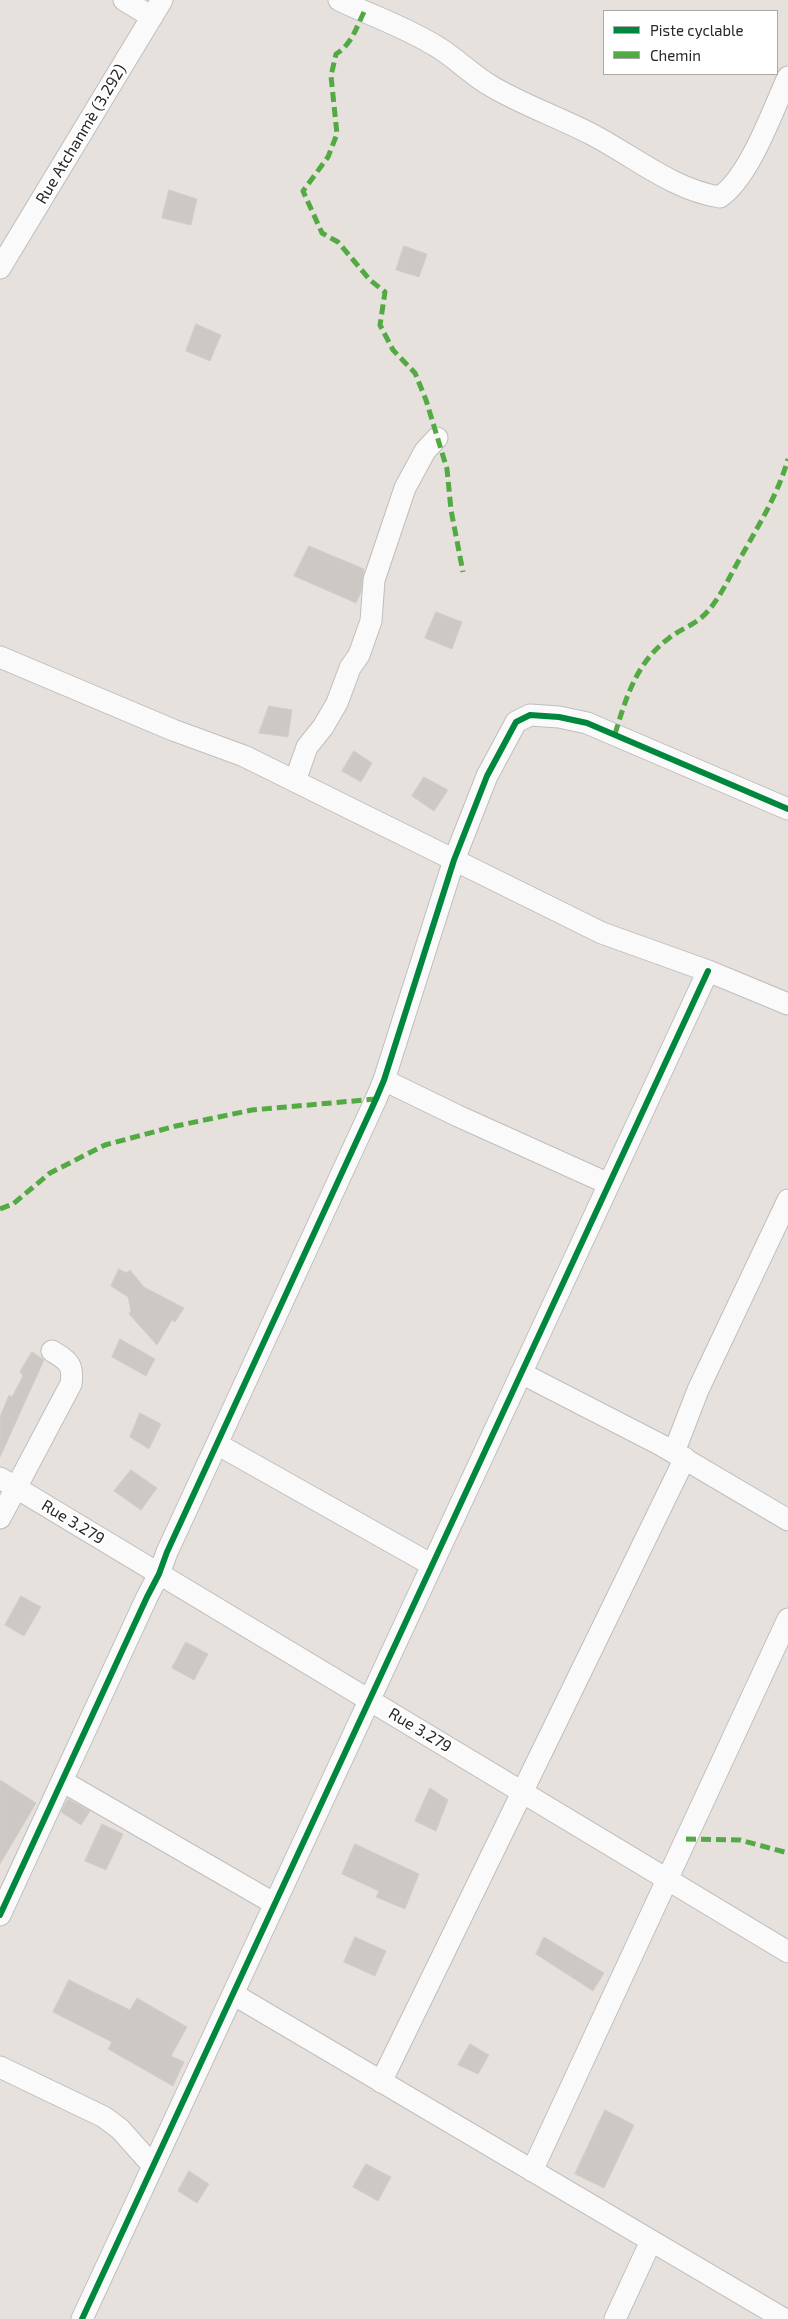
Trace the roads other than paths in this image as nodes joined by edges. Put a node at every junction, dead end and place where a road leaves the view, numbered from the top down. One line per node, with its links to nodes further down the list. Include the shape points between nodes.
1 (124, 0): 3 (street)
2 (339, 0): 4 (street, via 420,37 456,59 490,86 589,133 705,195 720,197 732,189)
3 (157, 8): 5 (street, Rue Atchanmè (3.292))
4 (788, 78)
5 (0, 268)
6 (437, 438): 8 (street, via 425,450 405,488 374,580 371,621 337,702 307,747)
7 (0, 657): 8 (street, via 173,730 244,756)
8 (295, 781): 10 (street)
9 (788, 809): 10 (street, via 586,723 530,715 516,722 487,776)
10 (454, 860): 11 (street, via 602,933); 13 (street)
11 (708, 971): 12 (street); 14 (street)
12 (788, 1004)
13 (384, 1080): 14 (street); 18 (street)
14 (609, 1184): 17 (street)
15 (788, 1200): 19 (street, via 698,1390)
16 (52, 1351): 20 (street, via 66,1360 73,1371 72,1384)
17 (521, 1373): 19 (street); 23 (street)
18 (217, 1444): 23 (street); 24 (street)
19 (680, 1455): 22 (street); 28 (street)
20 (8, 1483): 21 (street); 24 (street, Rue 3.279)
21 (0, 1518)
22 (788, 1520)
23 (432, 1566): 26 (street)
24 (159, 1574): 26 (street, Rue 3.279); 27 (street)
25 (788, 1619): 29 (street)
26 (370, 1700): 28 (street, Rue 3.279); 30 (street)
27 (62, 1781): 30 (street); 31 (street)
28 (524, 1793): 29 (street, Rue 3.279); 35 (street)
29 (667, 1879): 32 (street, Rue 3.279); 37 (street)
30 (275, 1904): 33 (street)
31 (0, 1915)
32 (788, 1952)
33 (233, 1994): 35 (street); 36 (street)
34 (0, 2067): 36 (street, via 104,2117 120,2129)
35 (381, 2082): 37 (street)
36 (153, 2166): 40 (street)
37 (532, 2171): 38 (street)
38 (651, 2241): 41 (street); 42 (street)
39 (788, 2309): 42 (street)
40 (82, 2319)
41 (615, 2319)
42 (784, 2319)

